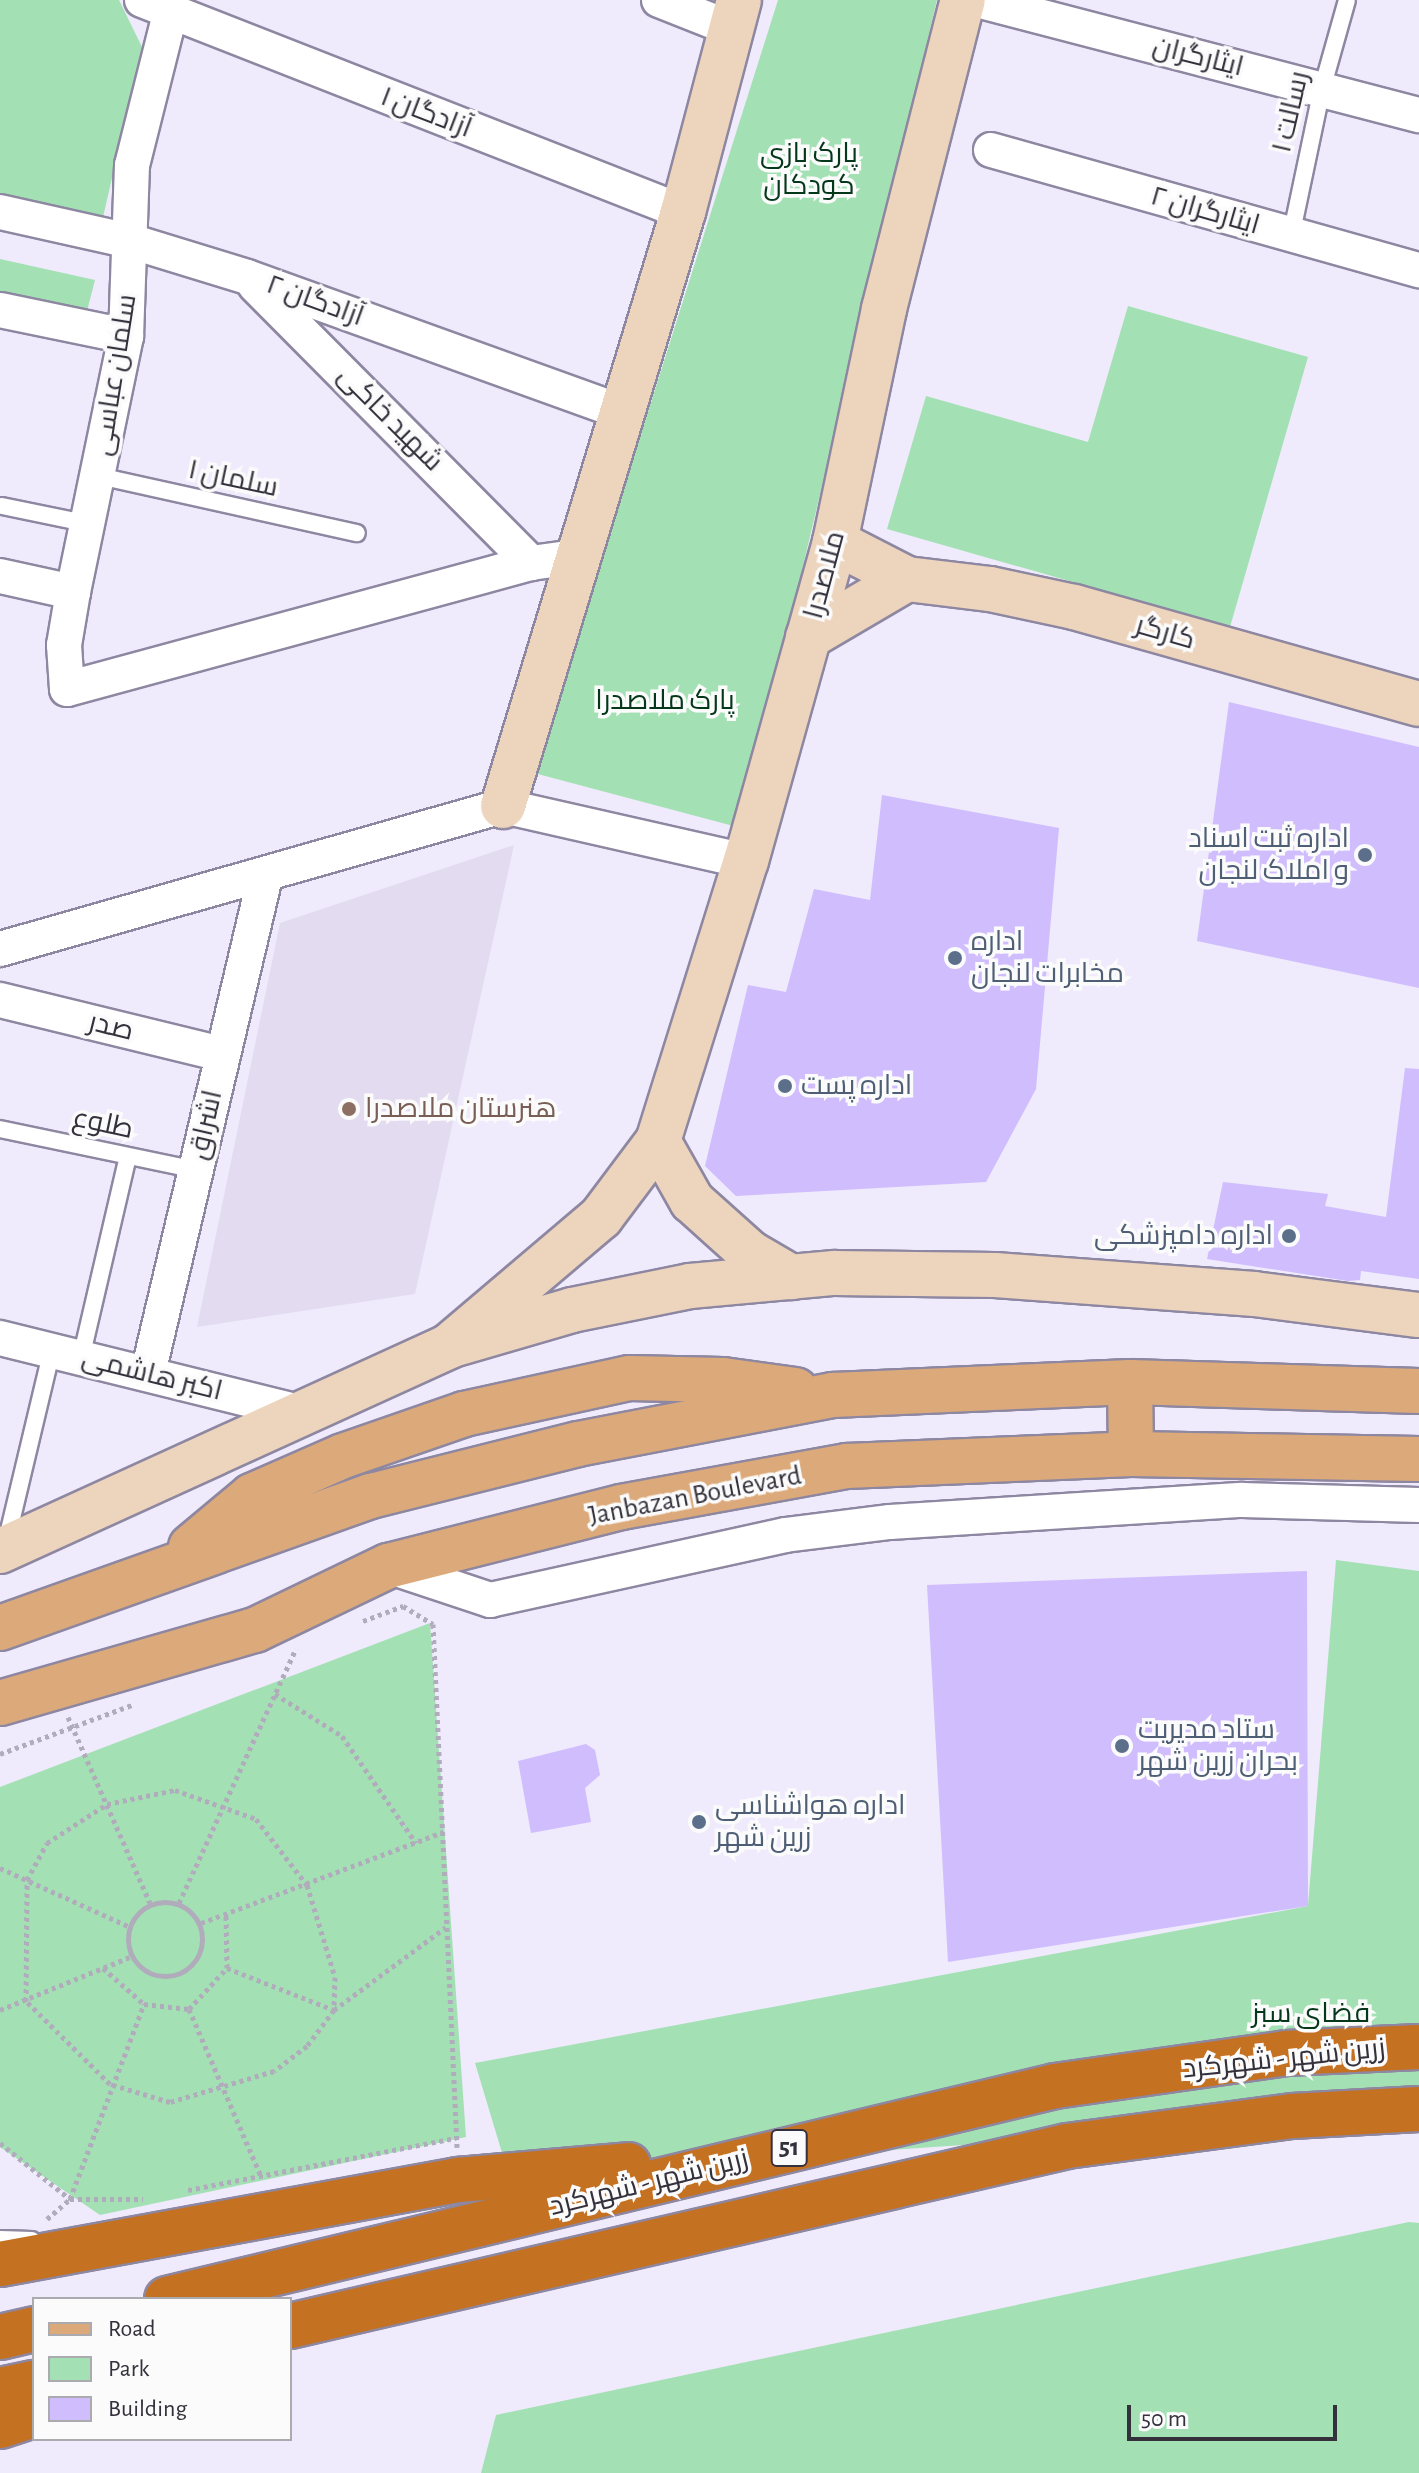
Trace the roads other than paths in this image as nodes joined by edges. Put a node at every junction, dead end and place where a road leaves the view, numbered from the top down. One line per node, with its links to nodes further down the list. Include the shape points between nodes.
1 (659, 0): 6 (street)
2 (963, 0): 23 (street, ملاصدرا, via 884,309)
3 (977, 0): 7 (street, ایثارگران)
4 (1347, 0): 7 (lane, رسالت ۱)
5 (156, 7): 11 (street, آزادگان ۱); 13 (street, سلمان عباسی, via 132,165)
6 (734, 14): 11 (street)
7 (1322, 89): 8 (street, ایثارگران); 12 (lane, رسالت ۱)
8 (1419, 115)
9 (991, 150): 12 (street, ایثارگران ۲)
10 (0, 212): 13 (street, آزادگان ۲)
11 (683, 212): 18 (street)
12 (1291, 236): 14 (street, ایثارگران ۲)
13 (130, 241): 15 (street, آزادگان ۲); 17 (street, سلمان عباسی)
14 (1419, 270)
15 (247, 277): 18 (street, آزادگان ۲); 25 (street, شهید خاکی)
16 (0, 310): 17 (street)
17 (126, 336): 19 (street, سلمان عباسی)
18 (622, 412): 24 (street)
19 (99, 476): 21 (street, سلمان عباسی); 22 (lane, سلمان ۱)
20 (2, 506): 21 (lane)
21 (85, 523): 28 (street, سلمان عباسی)
22 (357, 533)
23 (835, 542): 27 (street, کارگر); 29 (street, ملاصدرا)
24 (575, 557): 25 (street); 31 (street)
25 (531, 563): 28 (street, سلمان عباسی, via 67,689 64,645)
26 (0, 576): 28 (street)
27 (907, 579): 29 (street); 30 (street, کارگر, via 1074,607)
28 (73, 592)
29 (808, 637): 32 (street, ملاصدرا)
30 (1419, 704)
31 (503, 806): 32 (street); 33 (street)
32 (746, 861): 38 (street, ملاصدرا)
33 (265, 877): 34 (street); 36 (street, اشراق)
34 (0, 949)
35 (0, 1000): 36 (street, صدر)
36 (222, 1054): 40 (street, اشراق)
37 (0, 1129): 39 (lane, طلوع)
38 (658, 1141): 41 (street, via 692,1201 750,1253); 44 (street, ملاصدرا, via 601,1217)
39 (128, 1156): 40 (lane, طلوع); 45 (lane)
40 (196, 1170): 46 (street, اشراق)
41 (791, 1277): 42 (street, via 995,1275 1254,1294); 44 (street, via 690,1286 587,1307)
42 (1419, 1315)
43 (0, 1338): 45 (street, اکبر هاشمی)
44 (449, 1346): 50 (street)
45 (67, 1354): 46 (street, اکبر هاشمی); 54 (lane)
46 (148, 1373): 50 (street, اکبر هاشمی)
47 (1130, 1382): 48 (main road); 49 (main road); 51 (main road)
48 (1419, 1391)
49 (833, 1395): 55 (main road, via 578,1444 386,1492); 55 (main road, via 723,1380 629,1378 464,1414 343,1456 252,1496)
50 (303, 1413): 54 (street)
51 (1131, 1454): 52 (main road, Janbazan Boulevard); 56 (main road, Janbazan Boulevard, via 847,1466 621,1507)
52 (1419, 1459)
53 (1419, 1505): 56 (street, via 1242,1500 890,1522 785,1535 490,1600)
54 (2, 1550)
55 (169, 1564): 57 (main road)
56 (388, 1566): 58 (main road, Janbazan Boulevard, via 255,1630)
57 (0, 1628)
58 (0, 1703)
59 (1419, 2047): 61 (highway, زرین شهر - شهرکرد / 51, via 1286,2053 1055,2086)
60 (1419, 2109): 65 (highway, زرین شهر - شهرکرد / 51, via 1292,2116 1067,2146)
61 (770, 2153): 63 (highway, via 458,2180 93,2243); 64 (highway, زرین شهر - شهرکرد / 51)
62 (0, 2239): 63 (lane)
63 (11, 2252)
64 (175, 2297)
65 (297, 2326)
66 (32, 2329): 67 (highway)
67 (0, 2337)
68 (32, 2383): 69 (highway)
69 (0, 2390)
70 (32, 2416): 71 (highway)
71 (0, 2426)

